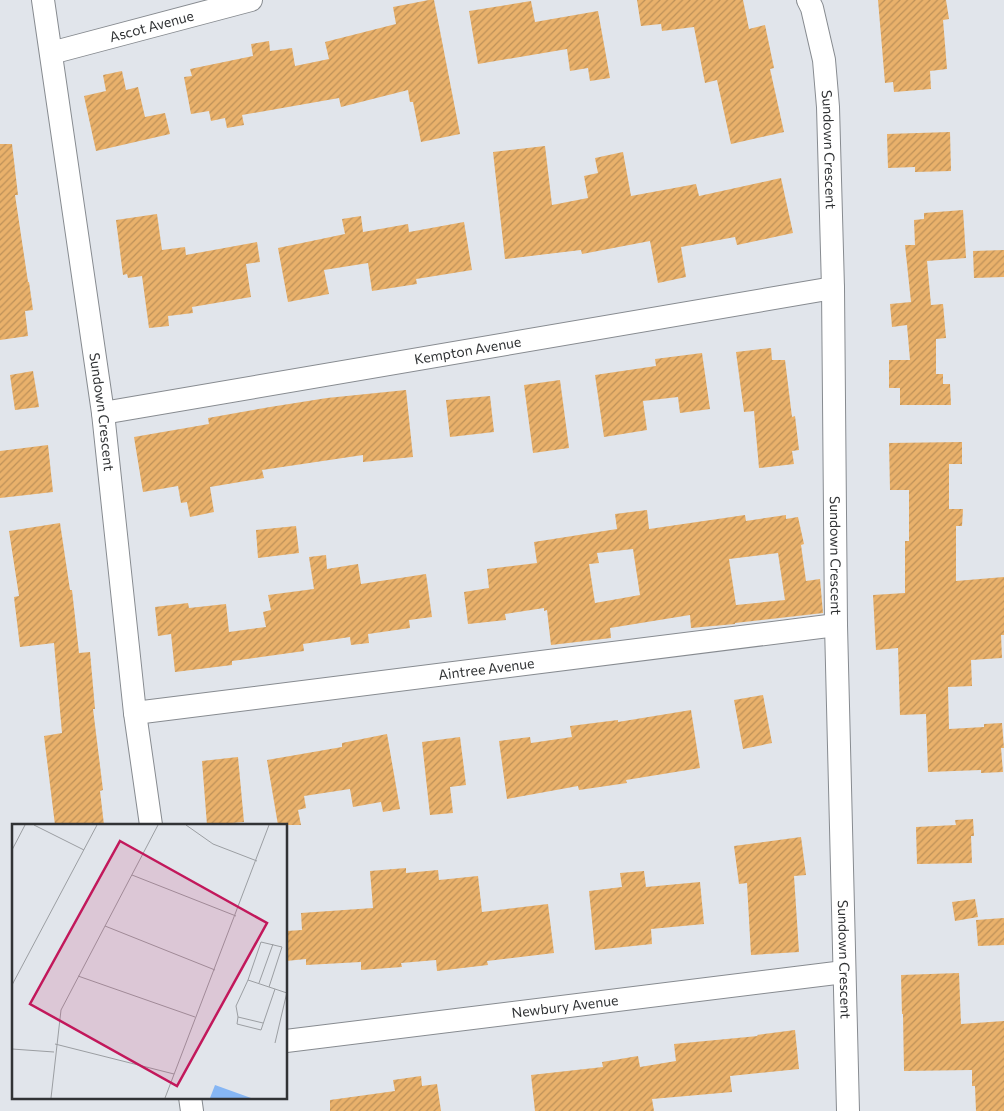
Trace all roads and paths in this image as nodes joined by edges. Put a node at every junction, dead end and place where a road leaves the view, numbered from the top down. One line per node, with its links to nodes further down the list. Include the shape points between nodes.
1 (43, 0): 4 (street, Sundown Crescent)
2 (251, 0): 4 (street, Ascot Avenue)
3 (808, 0): 5 (street, Sundown Crescent, via 826,79)
4 (51, 53): 6 (street, Sundown Crescent)
5 (833, 288): 6 (street, Kempton Avenue); 7 (street, Sundown Crescent)
6 (103, 414): 8 (street, Sundown Crescent)
7 (836, 625): 8 (street, Aintree Avenue); 10 (street, Sundown Crescent)
8 (135, 713): 9 (street, Sundown Crescent)
9 (151, 824)
10 (844, 972): 11 (street, Newbury Avenue); 14 (street, Sundown Crescent)
11 (288, 1041)
12 (190, 1098): 13 (street)
13 (192, 1111)
14 (848, 1111)

